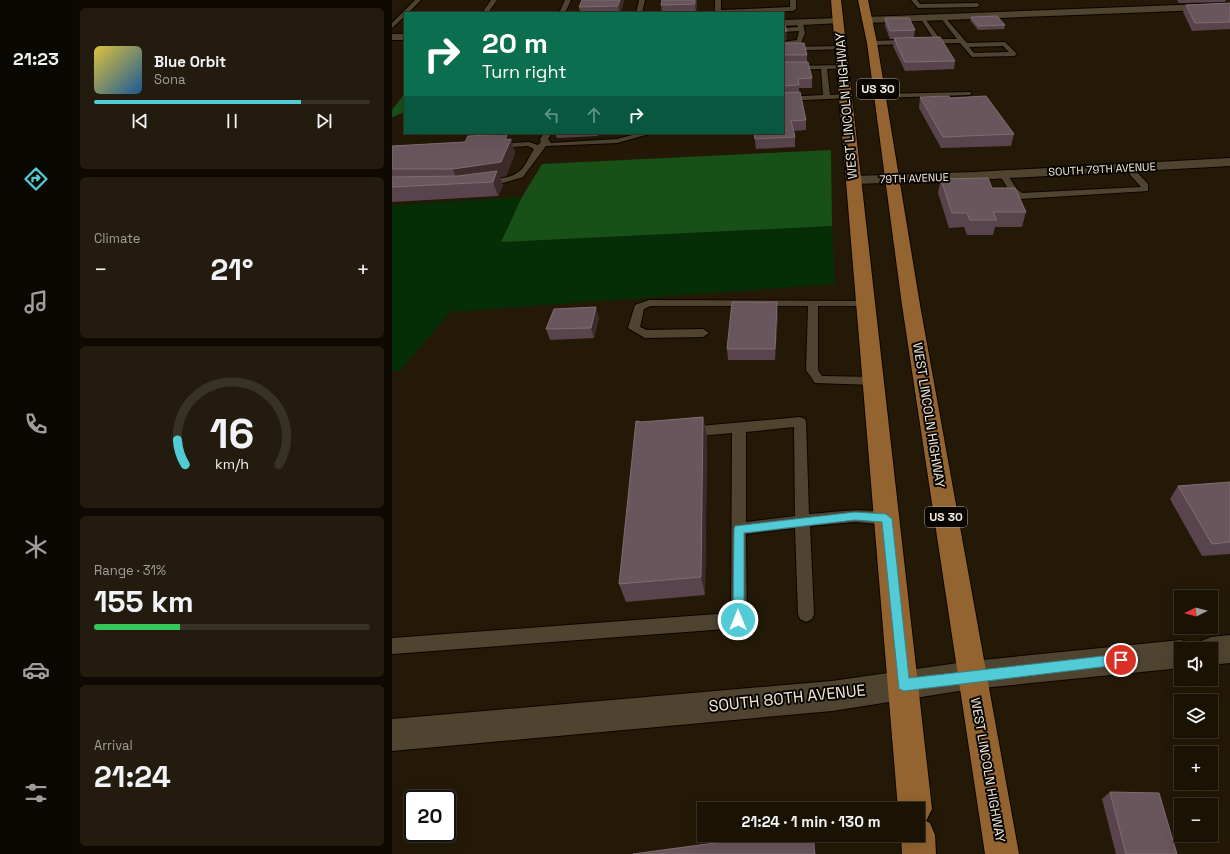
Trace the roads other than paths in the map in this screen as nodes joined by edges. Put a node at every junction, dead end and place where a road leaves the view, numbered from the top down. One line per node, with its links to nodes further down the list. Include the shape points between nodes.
1 (418, 0): 16 (lane)
2 (494, 0): 17 (lane)
3 (568, 0): 18 (lane)
4 (642, 0): 19 (lane)
5 (793, 0): 10 (lane); 20 (lane, via 793,9)
6 (836, 0): 26 (main road, WEST LINCOLN HIGHWAY / US 30)
7 (863, 0): 25 (main road, WEST LINCOLN HIGHWAY / US 30)
8 (914, 0): 12 (lane, via 918,6)
9 (1080, 0): 15 (street)
10 (785, 1)
11 (718, 2): 13 (lane)
12 (975, 2): 22 (lane)
13 (725, 3)
14 (1230, 6): 15 (street)
15 (1092, 10): 22 (street)
16 (405, 12)
17 (486, 12)
18 (562, 12)
19 (639, 12)
20 (737, 12)
21 (404, 13): 27 (lane)
22 (986, 15): 23 (street)
23 (943, 17): 24 (street); 36 (lane)
24 (919, 18): 25 (street); 33 (lane)
25 (866, 20): 34 (main road, WEST LINCOLN HIGHWAY / US 30)
26 (844, 22): 29 (street); 37 (main road, WEST LINCOLN HIGHWAY / US 30)
27 (393, 23)
28 (784, 23): 29 (street)
29 (801, 26): 30 (lane); 35 (lane, via 799,42)
30 (784, 30)
31 (392, 37): 32 (street)
32 (404, 37)
33 (938, 41): 34 (lane); 36 (lane)
34 (866, 42): 45 (main road, WEST LINCOLN HIGHWAY / US 30, via 874,59)
35 (784, 43)
36 (963, 43): 36 (lane, via 972,55 1014,54 1005,44)
37 (842, 47): 38 (lane); 41 (main road, WEST LINCOLN HIGHWAY / US 30)
38 (814, 48): 39 (lane); 40 (lane)
39 (784, 49)
40 (820, 65): 41 (lane); 42 (lane); 46 (lane)
41 (844, 66): 44 (main road, WEST LINCOLN HIGHWAY / US 30)
42 (784, 68)
43 (969, 93): 45 (lane)
44 (846, 96): 46 (lane); 57 (main road, WEST LINCOLN HIGHWAY / US 30)
45 (879, 96): 56 (main road, WEST LINCOLN HIGHWAY / US 30)
46 (827, 97): 47 (lane)
47 (784, 100)
48 (547, 134): 51 (lane)
49 (645, 134): 51 (lane, via 617,141)
50 (485, 146): 51 (lane)
51 (541, 146): 58 (lane, via 528,166 512,180)
52 (1230, 162): 53 (street, SOUTH 79TH AVENUE)
53 (1128, 168): 54 (street, SOUTH 79TH AVENUE); 54 (lane, via 1145,189 1020,196)
54 (1003, 174): 55 (street, SOUTH 79TH AVENUE)
55 (974, 176): 56 (street, 79TH AVENUE)
56 (891, 179): 57 (street, 79TH AVENUE); 73 (main road, WEST LINCOLN HIGHWAY / US 30)
57 (853, 180): 60 (main road, WEST LINCOLN HIGHWAY / US 30)
58 (477, 184)
59 (812, 303): 60 (lane); 61 (lane, via 649,303 639,307 634,328 645,334); 62 (lane, via 812,370 819,380)
60 (865, 303): 62 (main road, WEST LINCOLN HIGHWAY / US 30)
61 (703, 333)
62 (873, 381): 65 (main road, WEST LINCOLN HIGHWAY / US 30)
63 (739, 428): 64 (lane); 66 (lane, via 800,422); 67 (lane)
64 (678, 433)
65 (886, 519): 66 (lane, via 855,516); 74 (main road, WEST LINCOLN HIGHWAY / US 30)
66 (802, 521): 67 (lane); 68 (lane)
67 (739, 529): 69 (lane, via 738,620)
68 (806, 614)
69 (392, 646)
70 (1230, 649): 71 (street)
71 (1218, 650)
72 (1174, 655): 73 (street, SOUTH 80TH AVENUE)
73 (972, 676): 74 (street, SOUTH 80TH AVENUE); 79 (main road, WEST LINCOLN HIGHWAY / US 30)
74 (904, 684): 75 (street, SOUTH 80TH AVENUE, via 832,696); 76 (main road, WEST LINCOLN HIGHWAY / US 30)
75 (392, 735)
76 (914, 802)
77 (919, 842): 78 (main road)
78 (920, 854)
79 (1002, 854)

